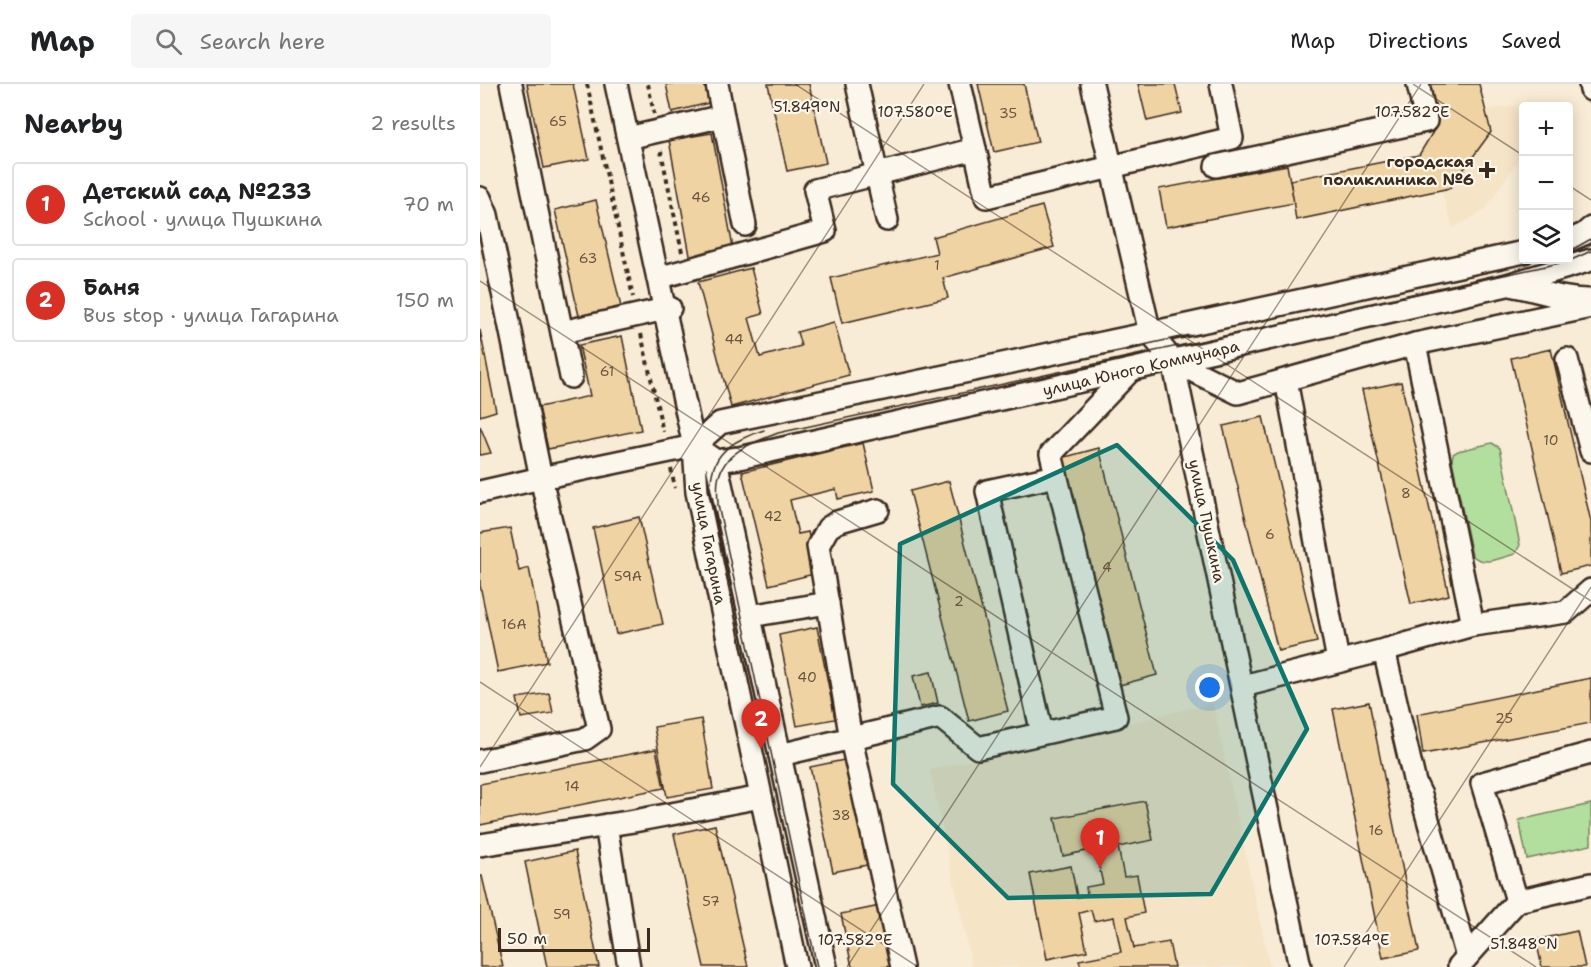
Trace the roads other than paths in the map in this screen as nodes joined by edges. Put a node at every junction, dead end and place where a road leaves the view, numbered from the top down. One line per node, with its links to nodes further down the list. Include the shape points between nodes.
1 (511, 84): 29 (street)
2 (616, 84): 12 (street, улица Гагарина)
3 (717, 84): 11 (street)
4 (857, 84): 16 (street)
5 (960, 84): 13 (street)
6 (1092, 84): 14 (street, улица Пушкина)
7 (1221, 84): 14 (street, via 1232,138)
8 (1418, 84): 15 (street, via 1426,121)
9 (1590, 84): 10 (street)
10 (1591, 90)
11 (723, 116): 12 (street); 19 (street)
12 (628, 138): 24 (street, улица Гагарина)
13 (975, 149): 14 (street, via 986,197); 16 (street)
14 (1111, 166): 30 (street, улица Пушкина)
15 (1216, 166)
16 (877, 174): 18 (street); 24 (street, via 815,190 825,231)
17 (480, 198): 41 (street)
18 (887, 220)
19 (745, 225)
20 (1591, 228): 21 (street)
21 (1573, 239)
22 (1519, 253): 30 (street, улица Юного Коммунара)
23 (1591, 260): 25 (street, улица Юного Коммунара)
24 (658, 279): 28 (street, улица Гагарина)
25 (1507, 285): 26 (street); 33 (street, улица Юного Коммунара)
26 (1591, 300)
27 (1591, 307): 31 (street)
28 (667, 308): 29 (street); 37 (street, улица Гагарина)
29 (562, 332): 35 (street)
30 (1150, 333): 33 (street, улица Пушкина); 37 (street, улица Юного Коммунара, via 720,423)
31 (1415, 344): 36 (street); 47 (street)
32 (1567, 359): 38 (street)
33 (1173, 361): 34 (street, улица Юного Коммунара); 36 (street, via 1238,393); 50 (street, улица Пушкина)
34 (1130, 371): 39 (street, улица Юного Коммунара); 40 (street, via 1051,454)
35 (571, 377)
36 (1286, 380): 49 (street)
37 (694, 446): 39 (street); 41 (street, улица Юного Коммунара); 56 (street, улица Гагарина, via 697,492)
38 (1591, 451)
39 (716, 461): 46 (street, улица Гагарина)
40 (1056, 476): 51 (street, via 987,491); 51 (street, via 1116,717)
41 (541, 478): 42 (street, улица Юного Коммунара); 55 (street, via 599,729 585,739)
42 (480, 492)
43 (878, 510): 45 (street, via 837,522 828,528 818,546)
44 (1591, 591): 47 (street, via 1566,612)
45 (828, 603): 46 (street); 52 (street)
46 (750, 616): 54 (street, улица Гагарина)
47 (1473, 625): 48 (street)
48 (1384, 650): 49 (street); 61 (street)
49 (1338, 661): 50 (street)
50 (1242, 686): 66 (street, улица Пушкина)
51 (1042, 733): 52 (street, via 978,748 940,717)
52 (851, 738): 54 (street); 65 (street)
53 (1591, 753): 60 (street, via 1482,783)
54 (780, 755): 64 (street, улица Гагарина)
55 (480, 761)
56 (761, 797): 57 (street); 63 (street, улица Гагарина)
57 (606, 825): 58 (street); 62 (street)
58 (480, 846)
59 (1591, 884): 60 (street)
60 (1516, 901): 61 (street)
61 (1462, 962)
62 (629, 967)
63 (797, 967)
64 (826, 967)
65 (902, 967)
66 (1300, 967)

